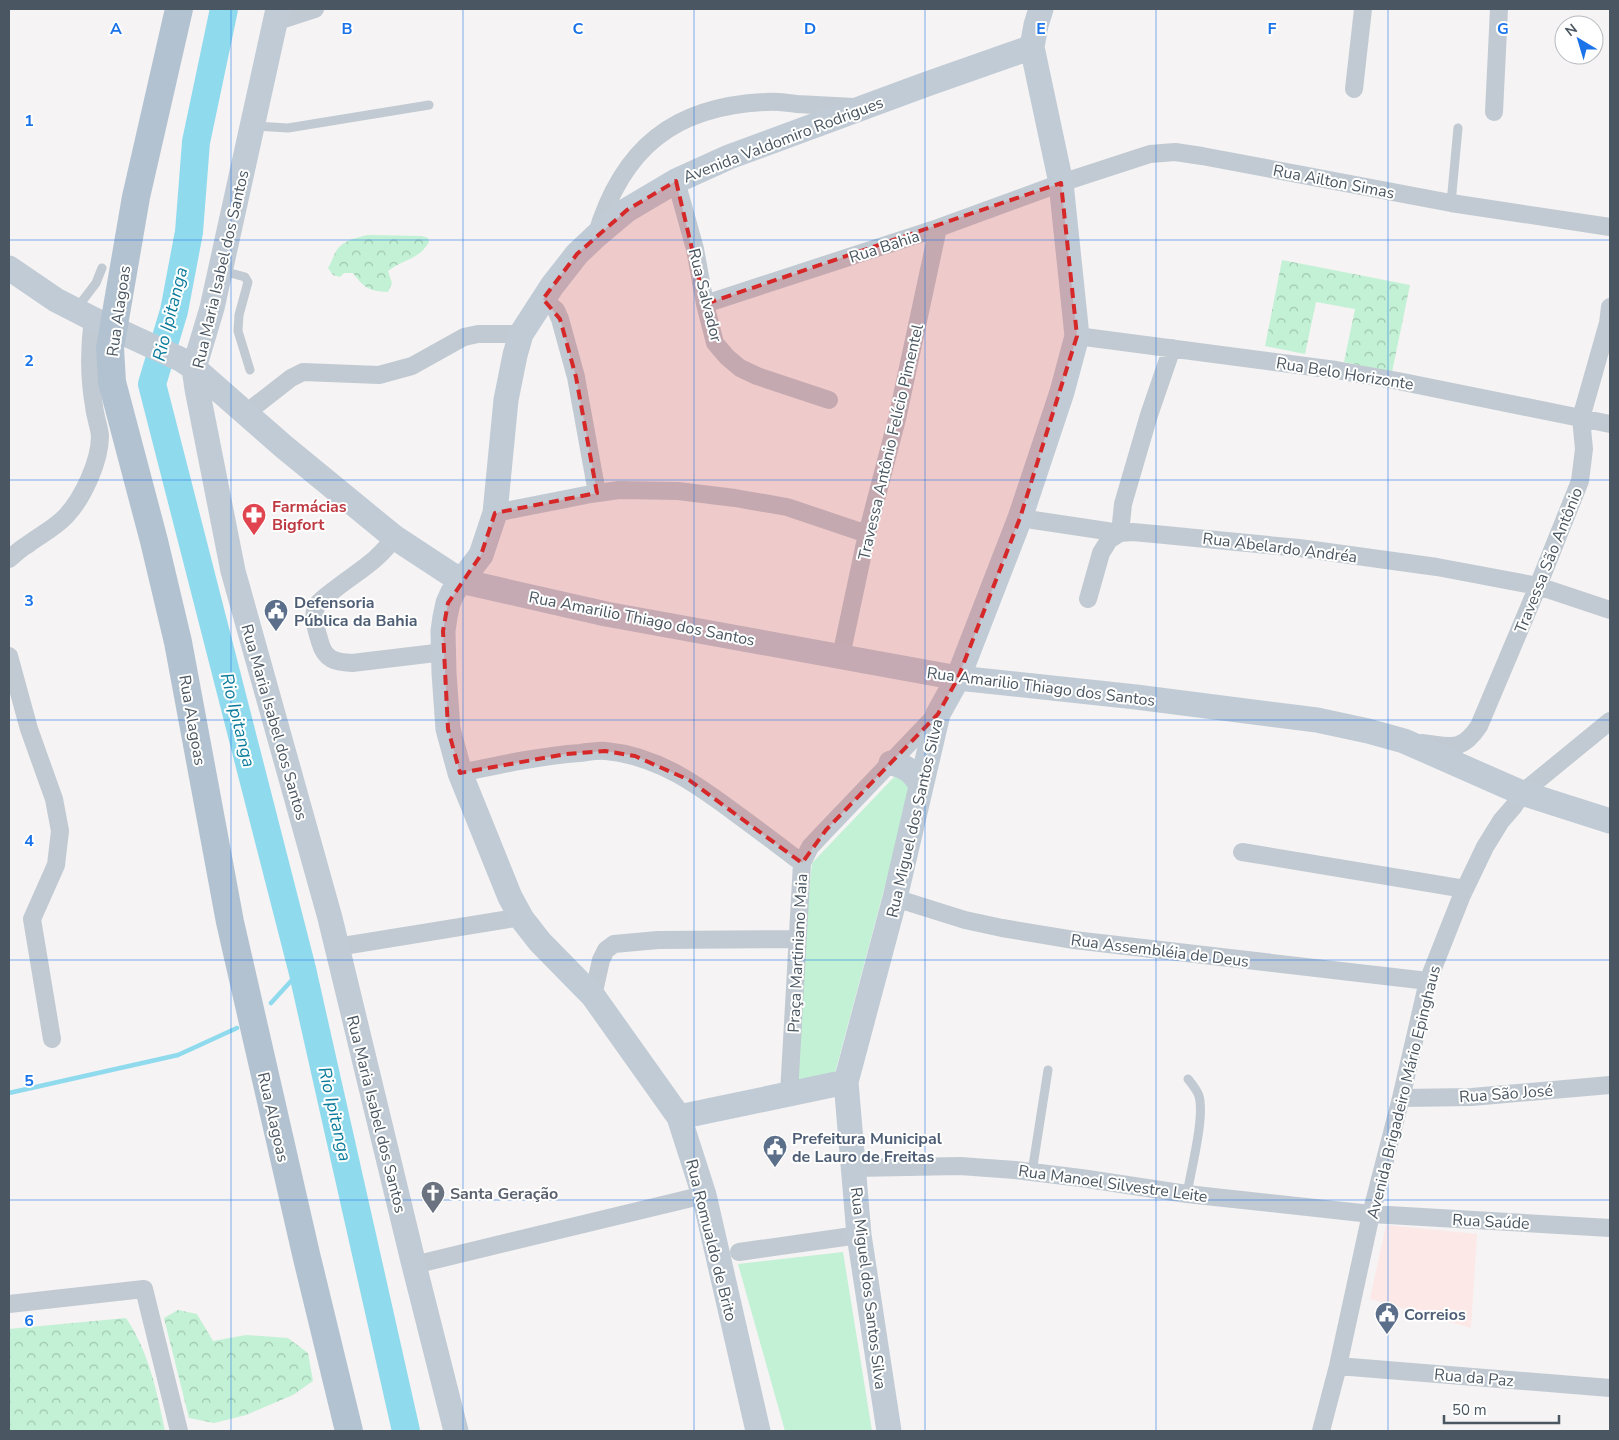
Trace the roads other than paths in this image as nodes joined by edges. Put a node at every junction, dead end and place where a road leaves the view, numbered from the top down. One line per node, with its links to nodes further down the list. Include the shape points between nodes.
1 (179, 9): 27 (main road, Rua Alagoas, via 136,197)
2 (315, 9): 6 (street)
3 (1041, 9): 7 (street)
4 (1363, 9): 8 (street)
5 (1499, 9): 11 (street)
6 (277, 15): 12 (street, Rua Maria Isabel dos Santos)
7 (1032, 47): 10 (street, Avenida Valdomiro Rodrigues); 15 (street, Rua Miguel dos Santos Silva)
8 (1354, 89)
9 (430, 105): 12 (lane, via 288,128)
10 (862, 108): 14 (street, Avenida Valdomiro Rodrigues); 19 (street, via 768,102 732,105 695,115 670,127 647,144 621,176 601,217)
11 (1494, 112)
12 (252, 126): 22 (street, Rua Maria Isabel dos Santos)
13 (1458, 128): 16 (lane)
14 (676, 180): 19 (street, Avenida Valdomiro Rodrigues, via 627,210); 25 (street, Rua Salvador, via 695,250)
15 (1062, 183): 16 (street, Rua Ailton Simas, via 1150,154 1174,152); 18 (street, Rua Bahia); 29 (street, Rua Miguel dos Santos Silva)
16 (1450, 203): 17 (street, Rua Ailton Simas)
17 (1610, 227)
18 (938, 228): 25 (street, Rua Bahia); 41 (street, Travessa Antônio Felício Pimentel, via 897,418)
19 (596, 236): 24 (street, Avenida Valdomiro Rodrigues, via 577,254)
20 (9, 268): 27 (street)
21 (102, 268): 27 (lane, via 96,283)
22 (220, 270): 31 (street, Rua Maria Isabel dos Santos, via 212,308); 32 (lane, via 245,277 248,282 238,315 238,331)
23 (9, 288): 27 (street)
24 (543, 299): 28 (street, Avenida Valdomiro Rodrigues); 37 (street, via 556,310 560,319 576,377)
25 (705, 304): 33 (street, Rua Salvador, via 715,342 740,368)
26 (1610, 307): 35 (street, Travessa São Antônio)
27 (94, 319): 31 (street); 43 (street, via 90,343 92,389 100,435 90,478 67,515); 90 (main road, Rua Alagoas, via 110,348 112,382 178,642 230,922)
28 (520, 334): 34 (street, via 464,337 412,366 379,375 303,372); 38 (street, Avenida Valdomiro Rodrigues, via 506,400)
29 (1077, 336): 30 (street, Rua Belo Horizonte); 39 (street, Rua Miguel dos Santos Silva)
30 (1172, 348): 35 (street, Rua Belo Horizonte, via 1336,370); 40 (street, via 1123,504)
31 (188, 364): 34 (street); 66 (street, Rua Maria Isabel dos Santos, via 233,571)
32 (250, 370)
33 (829, 400)
34 (246, 413): 42 (street)
35 (1581, 418): 36 (street, Rua Belo Horizonte); 45 (street, Travessa São Antônio, via 1584,449 1580,481)
36 (1610, 424)
37 (597, 493): 38 (street); 41 (street, via 678,491 735,498 787,507)
38 (495, 513): 44 (street, Avenida Valdomiro Rodrigues, via 481,555)
39 (1020, 518): 40 (street, Rua Abelardo Andréa); 51 (street, Rua Miguel dos Santos Silva)
40 (1120, 533): 45 (street, Rua Abelardo Andréa, via 1299,548 1437,567); 46 (street, via 1109,540 1101,553)
41 (867, 534): 50 (street, Travessa Antônio Felício Pimentel)
42 (394, 537): 44 (street); 48 (street, via 384,552 316,606 314,617 320,645 326,656 338,662)
43 (9, 559)
44 (461, 582): 48 (street, Rua Romualdo de Brito, via 448,603 443,631); 50 (street, Rua Amarilio Thiago dos Santos, via 606,614)
45 (1538, 586): 47 (street, Rua Abelardo Andréa); 54 (street, Travessa São Antônio, via 1472,737 1455,747)
46 (1088, 599)
47 (1610, 610)
48 (444, 652): 56 (street, Rua Romualdo de Brito, via 448,729)
49 (9, 656): 69 (street, via 29,729 54,799 60,831 56,865 32,919)
50 (841, 656): 51 (street, Rua Amarilio Thiago dos Santos)
51 (958, 678): 52 (street, Rua Miguel dos Santos Silva); 54 (street, Rua Amarilio Thiago dos Santos, via 1317,720)
52 (938, 714): 55 (street, Praça Martiniano Maia); 57 (street, Rua Miguel dos Santos Silva)
53 (1610, 721): 58 (street, Avenida Brigadeiro Mário Epinghaus)
54 (1404, 741): 58 (street, Rua Amarilio Thiago dos Santos)
55 (891, 763): 57 (street, via 910,770); 61 (street, Praça Martiniano Maia, via 810,847)
56 (460, 773): 61 (street, via 566,754 605,751 635,756 662,765 708,792); 64 (street, Rua Romualdo de Brito)
57 (921, 786): 63 (street, Rua Miguel dos Santos Silva)
58 (1522, 793): 59 (street, Rua Amarilio Thiago dos Santos); 62 (street, Avenida Brigadeiro Mário Epinghaus, via 1485,847)
59 (1610, 820)
60 (1242, 852): 62 (street)
61 (802, 863): 65 (street, Praça Martiniano Maia)
62 (1465, 889): 67 (street, Avenida Brigadeiro Mário Epinghaus)
63 (895, 898): 67 (street, Rua Assembléia de Deus, via 965,920 1074,940); 72 (street, Rua Miguel dos Santos Silva)
64 (521, 917): 66 (street); 68 (street, Rua Romualdo de Brito, via 540,942)
65 (797, 939): 68 (street, via 658,940 614,944 606,950); 74 (street, Praça Martiniano Maia)
66 (337, 947): 85 (street, Rua Maria Isabel dos Santos)
67 (1428, 981): 75 (street, Avenida Brigadeiro Mário Epinghaus)
68 (593, 996): 76 (street, Rua Romualdo de Brito)
69 (52, 1039)
70 (1048, 1070): 78 (lane)
71 (1188, 1079): 80 (lane, via 1198,1093 1201,1105)
72 (846, 1082): 74 (street); 77 (street, Rua Miguel dos Santos Silva)
73 (1610, 1085): 75 (street, Rua São José, via 1482,1096)
74 (789, 1094): 76 (street)
75 (1402, 1098): 81 (street, Avenida Brigadeiro Mário Epinghaus)
76 (679, 1117): 79 (street, Rua Romualdo de Brito)
77 (854, 1168): 78 (street, Rua Manoel Silvestre Leite, via 960,1166); 83 (street, Rua Miguel dos Santos Silva)
78 (1032, 1172): 80 (street, Rua Manoel Silvestre Leite)
79 (704, 1194): 85 (street); 92 (street, Rua Romualdo de Brito)
80 (1187, 1194): 81 (street, Rua Manoel Silvestre Leite)
81 (1371, 1214): 82 (street, Rua Saúde); 87 (street, Avenida Brigadeiro Mário Epinghaus)
82 (1610, 1228)
83 (859, 1235): 84 (street); 93 (street, Rua Miguel dos Santos Silva)
84 (739, 1252)
85 (414, 1265): 91 (street, Rua Maria Isabel dos Santos)
86 (9, 1304): 89 (street, via 144,1289)
87 (1338, 1366): 88 (street, Rua da Paz); 94 (street, Avenida Brigadeiro Mário Epinghaus)
88 (1610, 1388)
89 (179, 1431)
90 (350, 1431)
91 (456, 1431)
92 (758, 1431)
93 (889, 1431)
94 (1321, 1431)

